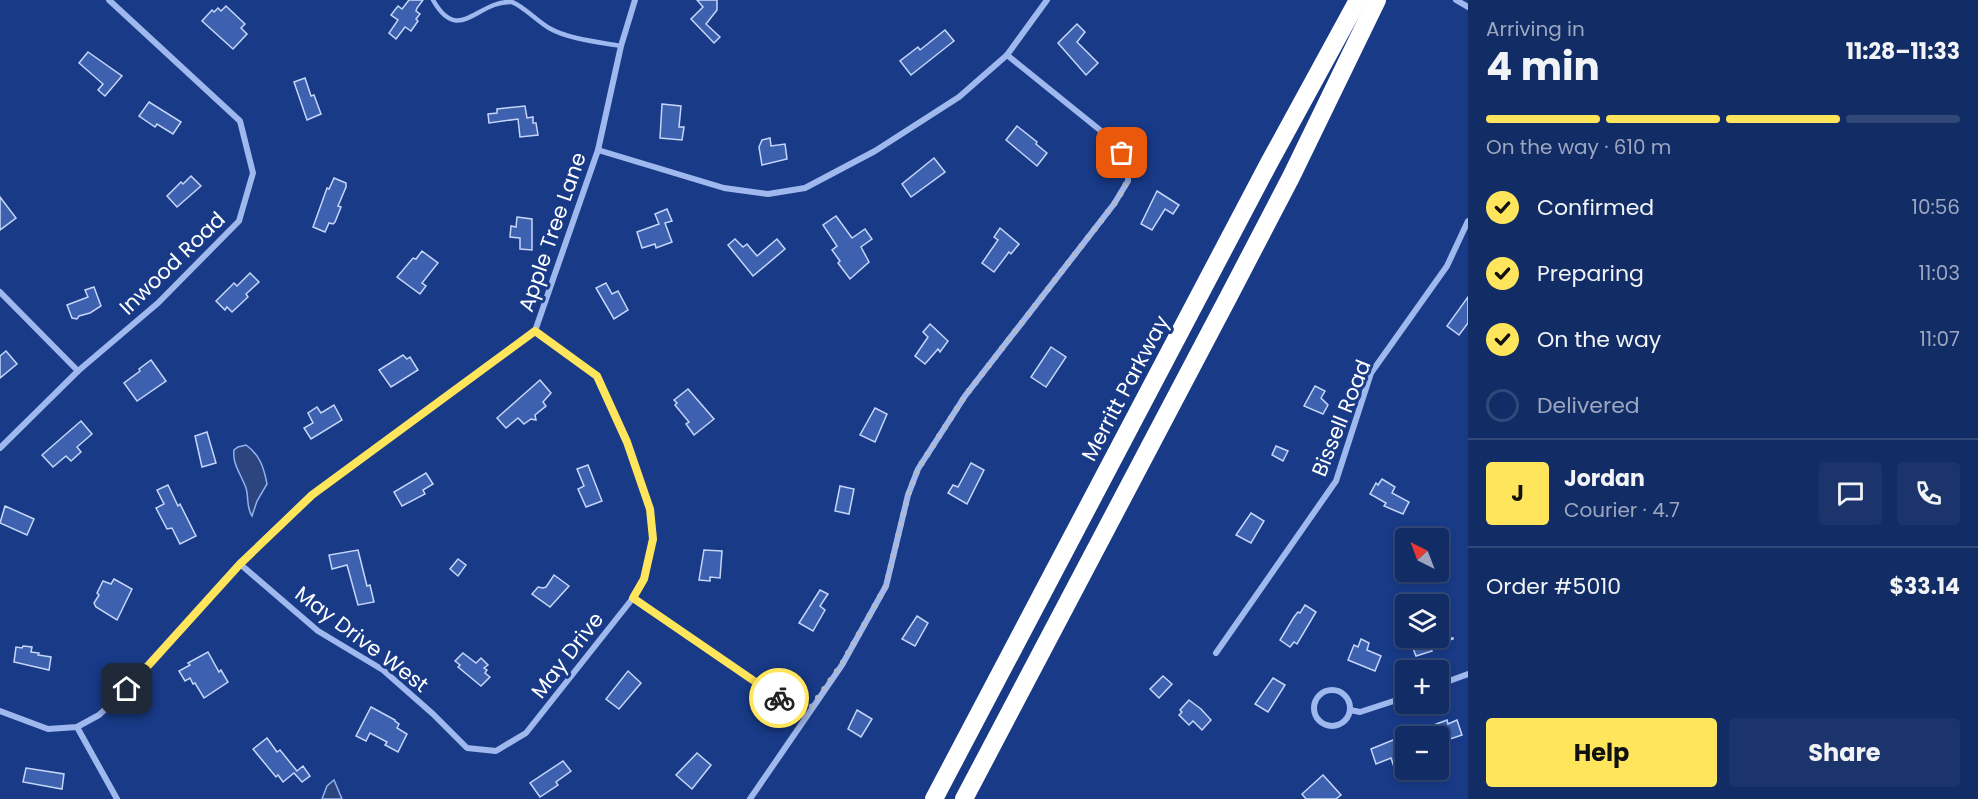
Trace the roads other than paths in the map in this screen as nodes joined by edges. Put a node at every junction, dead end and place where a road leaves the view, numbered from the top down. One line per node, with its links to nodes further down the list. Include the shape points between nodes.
1 (109, 0): 15 (street, Inwood Road, via 240,121 253,173 239,221 158,303)
2 (433, 0): 9 (lane, via 440,13 451,20 487,6 512,2 552,30)
3 (635, 0): 9 (street, Apple Tree Lane)
4 (1047, 0): 10 (street)
5 (1358, 0): 30 (highway, Merritt Parkway)
6 (1377, 0): 31 (highway, via 1291,177)
7 (1456, 0): 8 (street)
8 (1468, 7)
9 (621, 46): 11 (street, Apple Tree Lane)
10 (1007, 55): 11 (street, via 959,97 875,151 805,188 768,194 724,189); 25 (street, via 1116,143 1128,164 1128,182 965,396 918,469 886,586 842,664)
11 (598, 150): 14 (street, Apple Tree Lane)
12 (1468, 221): 19 (street, Bissell Road, via 1447,266 1371,373 1336,481)
13 (0, 292): 15 (street)
14 (535, 331): 17 (street, Apple Tree Lane, via 312,495); 18 (street, May Drive, via 597,376 627,442 650,509 653,539 644,579)
15 (78, 371): 16 (street, Inwood Road)
16 (0, 448)
17 (240, 564): 26 (street, Apple Tree Lane, via 127,689 99,715); 27 (street, May Drive West, via 318,631 383,670 467,748 496,751)
18 (633, 598): 25 (street); 27 (street, May Drive)
19 (1216, 653)
20 (1468, 674): 21 (street)
21 (1449, 681)
22 (1395, 701): 23 (street, via 1360,712)
23 (1350, 710): 23 (street, via 1345,695 1333,690 1321,694 1315,705 1317,718 1329,726 1341,724)
24 (0, 711): 26 (street, Apple Tree Lane, via 48,729)
25 (805, 716): 29 (street)
26 (77, 727): 28 (street)
27 (526, 733)
28 (117, 799)
29 (750, 799)
30 (934, 799)
31 (964, 799)

